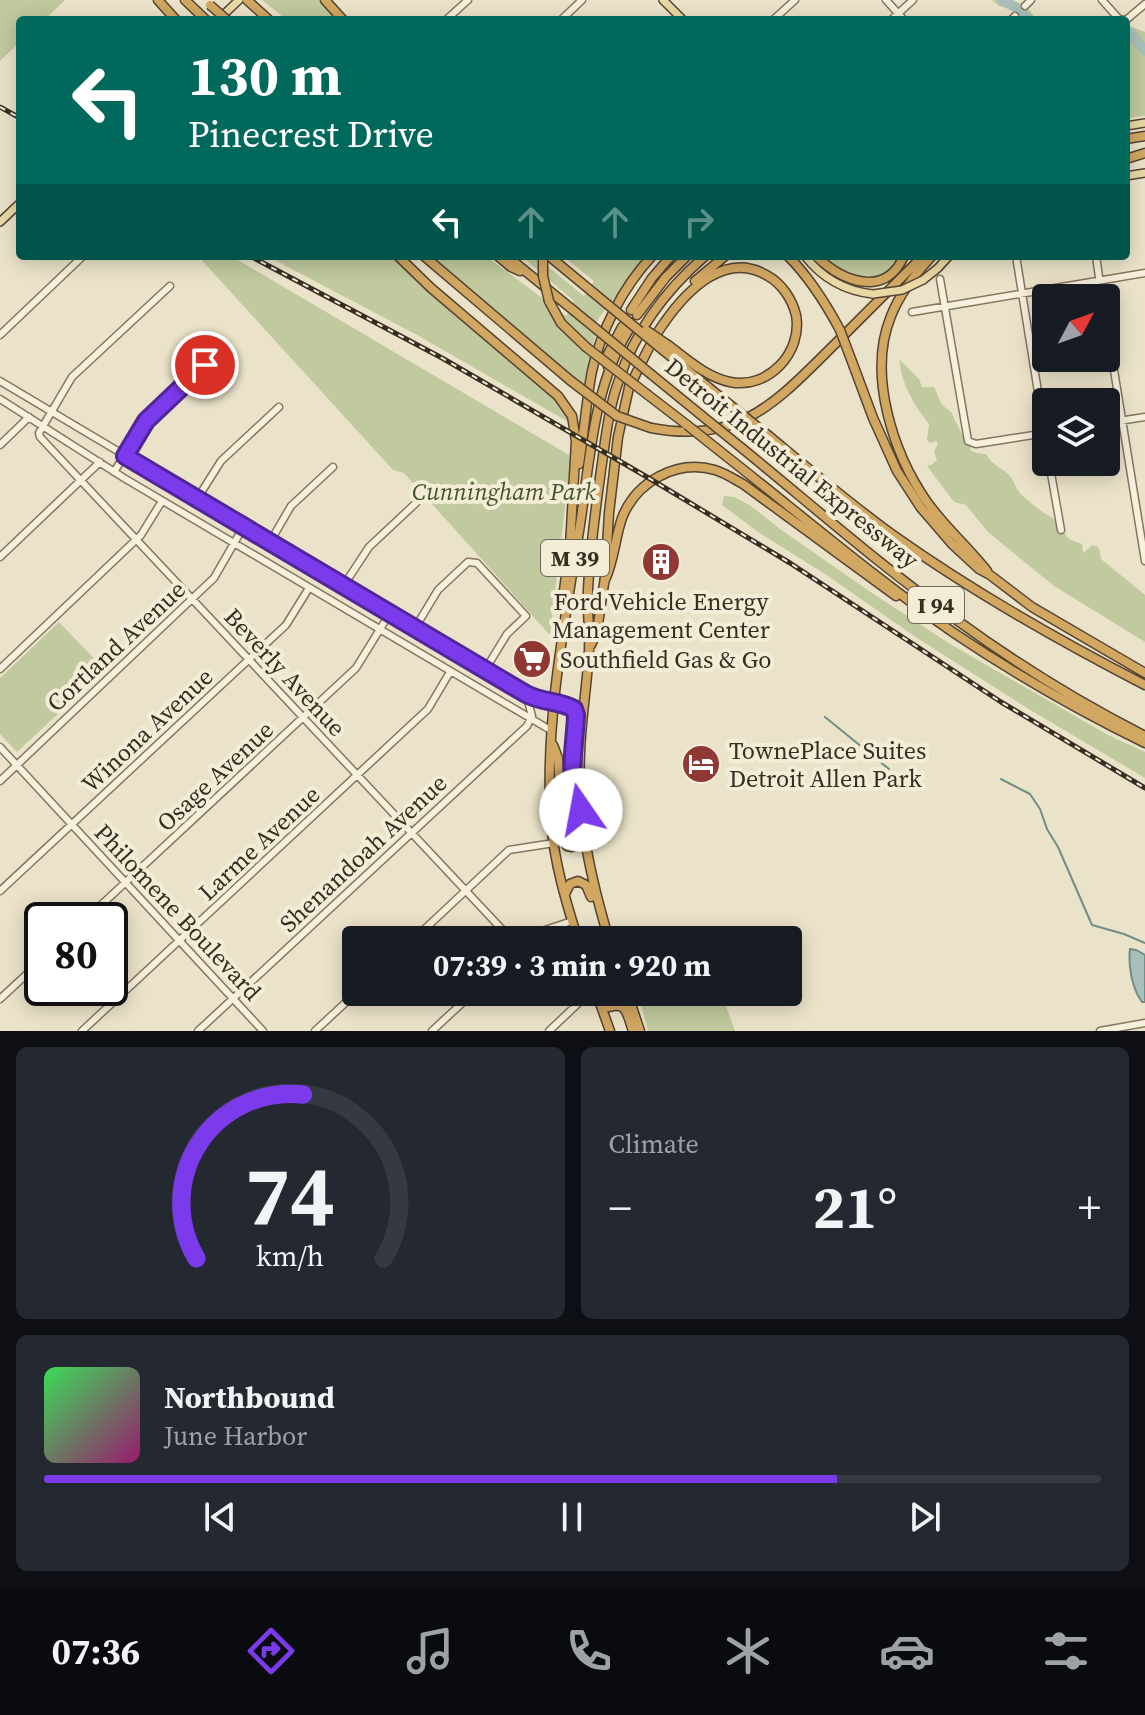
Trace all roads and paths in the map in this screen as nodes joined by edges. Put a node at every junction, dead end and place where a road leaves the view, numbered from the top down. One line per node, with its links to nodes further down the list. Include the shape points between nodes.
1 (158, 0): 14 (highway)
2 (185, 0): 15 (highway)
3 (239, 0): 16 (main road)
4 (247, 0): 18 (highway)
5 (325, 0): 19 (highway)
6 (468, 0): 20 (street)
7 (582, 0): 21 (street)
8 (795, 0): 22 (street)
9 (886, 0): 13 (street)
10 (913, 0): 13 (street)
11 (1102, 0): 24 (street)
12 (208, 2): 17 (highway, bridge)
13 (898, 14): 23 (street)
14 (172, 16)
15 (202, 16)
16 (222, 16)
17 (223, 16)
18 (265, 16)
19 (339, 16)
20 (450, 16)
21 (565, 16)
22 (777, 16)
23 (896, 16)
24 (1116, 16)
25 (16, 207): 26 (main road)
26 (0, 222)
27 (79, 260): 60 (street)
28 (402, 260): 86 (highway, via 565,403 575,430)
29 (429, 260): 44 (highway, bridge, via 617,416 679,432 728,426 761,411 791,388)
30 (503, 260): 50 (highway)
31 (512, 260): 50 (highway, Detroit Industrial Expressway / I 94)
32 (545, 260): 102 (highway, bridge, via 545,292 568,332)
33 (551, 260): 59 (highway, Detroit Industrial Expressway / I 94, bridge, via 607,304)
34 (649, 260): 86 (highway, via 631,281 599,348)
35 (668, 260): 36 (highway, via 634,313)
36 (683, 260)
37 (701, 260): 103 (highway, M 39, via 651,315 619,379 599,486 588,591)
38 (720, 260): 65 (highway, via 684,291 661,321)
39 (784, 260): 58 (highway)
40 (792, 260): 58 (highway)
41 (809, 260): 46 (main road, bridge, via 836,283 873,294 902,290)
42 (820, 260): 43 (highway, via 843,277 866,282 890,275)
43 (902, 260)
44 (919, 260)
45 (928, 260): 94 (highway, via 889,319 882,356 884,395 896,440 926,500)
46 (945, 260)
47 (1017, 260): 55 (street)
48 (1096, 260): 52 (street)
49 (1145, 273): 52 (street)
50 (531, 275): 116 (highway, Detroit Industrial Expressway / I 94, bridge, via 957,621 1070,695)
51 (940, 279): 56 (street)
52 (1099, 281): 53 (street); 55 (street)
53 (1100, 284)
54 (170, 286): 69 (street, via 72,377)
55 (1022, 293): 56 (street); 66 (street)
56 (945, 306): 57 (street); 75 (street, via 969,443)
57 (912, 312)
58 (831, 314): 94 (highway, bridge, via 887,451 909,490 952,544)
59 (624, 325): 62 (highway, Detroit Industrial Expressway / I 94, bridge); 105 (highway, M 39, via 608,354)
60 (0, 335)
61 (224, 347): 77 (street, via 146,421)
62 (666, 348): 65 (highway, via 719,379 755,381 786,358 797,327 792,303 766,274 745,267 714,273 665,321); 110 (highway, Detroit Industrial Expressway / I 94, bridge, via 892,534 1050,634)
63 (1115, 372): 73 (street)
64 (0, 381): 69 (street)
65 (629, 387): 95 (highway, via 615,461)
66 (1038, 388)
67 (0, 399): 70 (street)
68 (279, 407): 83 (street, via 221,461)
69 (51, 412): 74 (street); 77 (street)
70 (29, 417): 74 (street); 76 (street)
71 (1145, 417): 73 (street)
72 (1120, 421): 73 (street)
73 (1123, 421): 93 (street)
74 (43, 426): 78 (street); 82 (street, Beverly Avenue, via 40,437)
75 (1032, 438)
76 (0, 445)
77 (125, 456): 80 (street); 83 (street)
78 (100, 462): 80 (street); 82 (street)
79 (333, 467): 90 (street, via 291,506)
80 (114, 472): 84 (street)
81 (1051, 476): 88 (street)
82 (80, 481): 89 (street, Beverly Avenue); 92 (street)
83 (197, 499): 87 (street)
84 (162, 501): 89 (street); 91 (street)
85 (416, 503): 96 (street, via 369,547)
86 (573, 505): 105 (highway)
87 (244, 526): 90 (street); 91 (street, Cortland Avenue)
88 (1061, 530)
89 (136, 540): 98 (street, Beverly Avenue); 106 (street)
90 (270, 542): 96 (street)
91 (234, 543): 97 (street); 98 (street, Cortland Avenue, via 214,578)
92 (0, 557)
93 (1145, 561)
94 (990, 575): 109 (highway, via 1032,607)
95 (605, 580): 102 (highway, via 622,518 634,497 670,471 706,468 743,484); 103 (highway)
96 (344, 585): 99 (street)
97 (309, 588): 101 (street); 104 (street, Winona Avenue, via 286,625)
98 (192, 599): 104 (street, Beverly Avenue); 119 (street, Cortland Avenue)
99 (390, 613): 100 (street); 101 (street, Osage Avenue)
100 (415, 628): 107 (street); 107 (street, via 438,590 475,561 526,616 507,634)
101 (380, 630): 108 (street); 113 (street, Osage Avenue, via 360,664)
102 (953, 632): 117 (highway)
103 (589, 648): 122 (highway, M 39, via 580,739)
104 (249, 660): 113 (street, Beverly Avenue); 123 (street, Winona Avenue)
105 (558, 663): 112 (highway, M 39)
106 (0, 669)
107 (485, 670): 111 (street)
108 (450, 672): 114 (street); 120 (street, Larme Avenue, via 428,709)
109 (1145, 673)
110 (1145, 685)
111 (526, 694): 112 (street); 114 (street)
112 (555, 703): 115 (highway, M 39); 122 (highway, via 571,707 576,715 573,783)
113 (303, 718): 120 (street, Beverly Avenue); 127 (street, Osage Avenue)
114 (532, 720): 115 (street); 124 (street, Shenandoah Avenue)
115 (552, 736): 125 (highway, via 563,840 575,847); 126 (highway, M 39)
116 (1145, 736)
117 (1145, 743)
118 (0, 747): 119 (street, Philomene Boulevard)
119 (17, 765): 121 (street, Cortland Avenue); 123 (street, Philomene Boulevard)
120 (358, 776): 124 (street, Beverly Avenue); 139 (street, Larme Avenue)
121 (0, 781)
122 (581, 810): 125 (highway, M 39)
123 (71, 824): 127 (street, Philomene Boulevard); 128 (street, Winona Avenue)
124 (411, 833): 129 (street, Beverly Avenue); 142 (street, Shenandoah Avenue)
125 (584, 836): 138 (highway, M 39)
126 (554, 843): 129 (street, via 509,850); 130 (highway, M 39)
127 (125, 882): 131 (street, Osage Avenue); 139 (street, Philomene Boulevard)
128 (0, 891)
129 (466, 891): 133 (street); 134 (street, Beverly Avenue)
130 (565, 895): 132 (highway, M 39); 137 (highway, via 574,881 586,885)
131 (104, 902)
132 (572, 921): 135 (street); 136 (highway, M 39)
133 (428, 926)
134 (499, 926)
135 (557, 926)
136 (574, 926)
137 (602, 926)
138 (603, 926)
139 (179, 941): 142 (street, Philomene Boulevard); 150 (street, Larme Avenue)
140 (24, 977): 141 (street)
141 (0, 999)
142 (233, 999): 151 (street, Shenandoah Avenue); 152 (street, Philomene Boulevard)
143 (342, 1006): 153 (street)
144 (459, 1006): 154 (street)
145 (575, 1006): 155 (street)
146 (602, 1006): 148 (highway)
147 (632, 1006): 158 (highway)
148 (603, 1009): 156 (highway); 157 (highway, via 625,1008)
149 (1145, 1023): 159 (street)
150 (82, 1031)
151 (198, 1031)
152 (263, 1031)
153 (315, 1031)
154 (432, 1031)
155 (549, 1031)
156 (610, 1031)
157 (633, 1031)
158 (640, 1031)
159 (1100, 1031)

